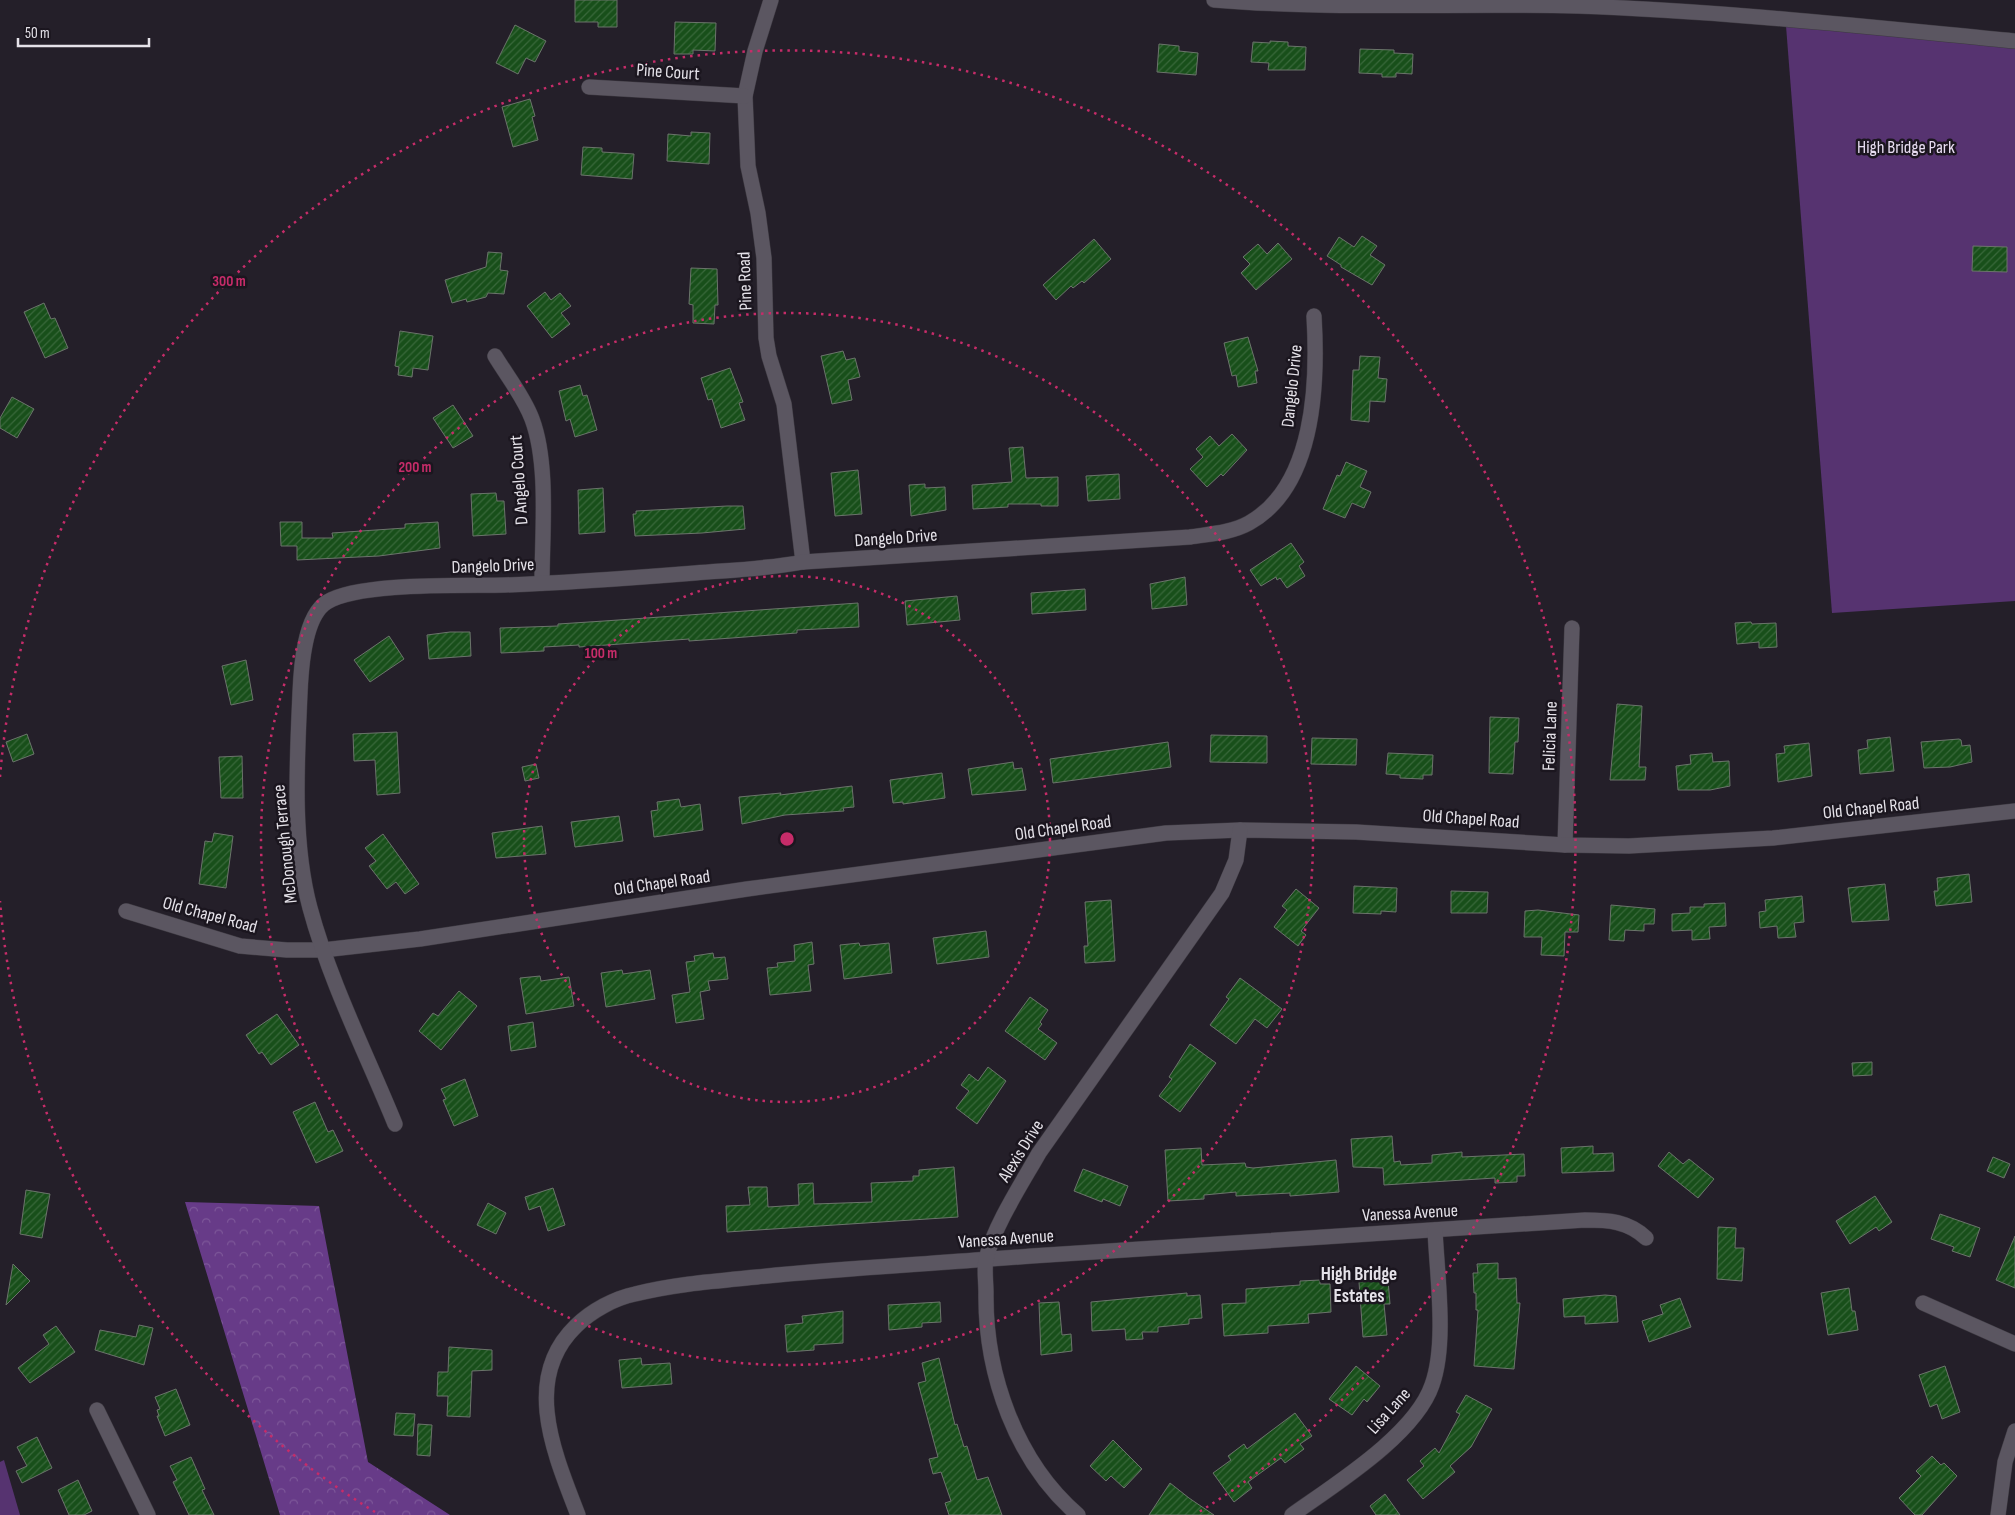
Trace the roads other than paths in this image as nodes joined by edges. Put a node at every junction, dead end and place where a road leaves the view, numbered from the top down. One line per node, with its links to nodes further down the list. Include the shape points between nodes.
1 (771, 0): 5 (street, Pine Road)
2 (1214, 0): 3 (street, via 1321,5 1466,4 1669,10)
3 (2015, 41)
4 (589, 87): 5 (street, Pine Court)
5 (745, 96): 8 (street, Pine Road, via 748,166 764,258 766,338 784,404)
6 (1314, 316): 8 (street, Dangelo Drive, via 1316,345 1310,420 1299,460 1281,494 1248,523 1221,532 1190,536)
7 (495, 356): 9 (street, D Angelo Court, via 532,417 538,441)
8 (803, 562): 9 (street, Dangelo Drive, via 768,568)
9 (542, 583): 10 (street, Dangelo Drive, via 388,589 337,597)
10 (320, 608): 16 (street, McDonough Terrace, via 309,630 304,655 296,792 309,906)
11 (1572, 628): 14 (street, Felicia Lane)
12 (2015, 812): 14 (street, Old Chapel Road, via 1773,838 1629,846)
13 (1240, 830): 14 (street, Old Chapel Road, via 1427,835); 16 (street, Old Chapel Road, via 1166,833); 20 (street, Alexis Drive, via 1236,860 1222,893 1039,1153 1011,1202)
14 (1564, 845)
15 (126, 911): 16 (street, Old Chapel Road, via 240,946)
16 (323, 950): 17 (street, McDonough Terrace)
17 (395, 1124)
18 (1435, 1230): 19 (street, Vanessa Avenue, via 1600,1220 1632,1227); 20 (street, Vanessa Avenue); 28 (street, Lisa Lane, via 1439,1331 1435,1375 1428,1395 1403,1428 1378,1451)
19 (1646, 1238)
20 (986, 1259): 26 (street, Vanessa Avenue, via 865,1267 664,1288 632,1294 593,1313 574,1328 559,1348 552,1361 547,1391 546,1412 551,1442); 27 (street, Alexis Drive, via 990,1350 1010,1419 1039,1472)
21 (1923, 1303): 22 (street)
22 (2015, 1344)
23 (97, 1410): 25 (street)
24 (2015, 1431): 29 (street, via 2005,1462)
25 (148, 1515)
26 (578, 1515)
27 (1078, 1515)
28 (1292, 1515)
29 (1998, 1515)

